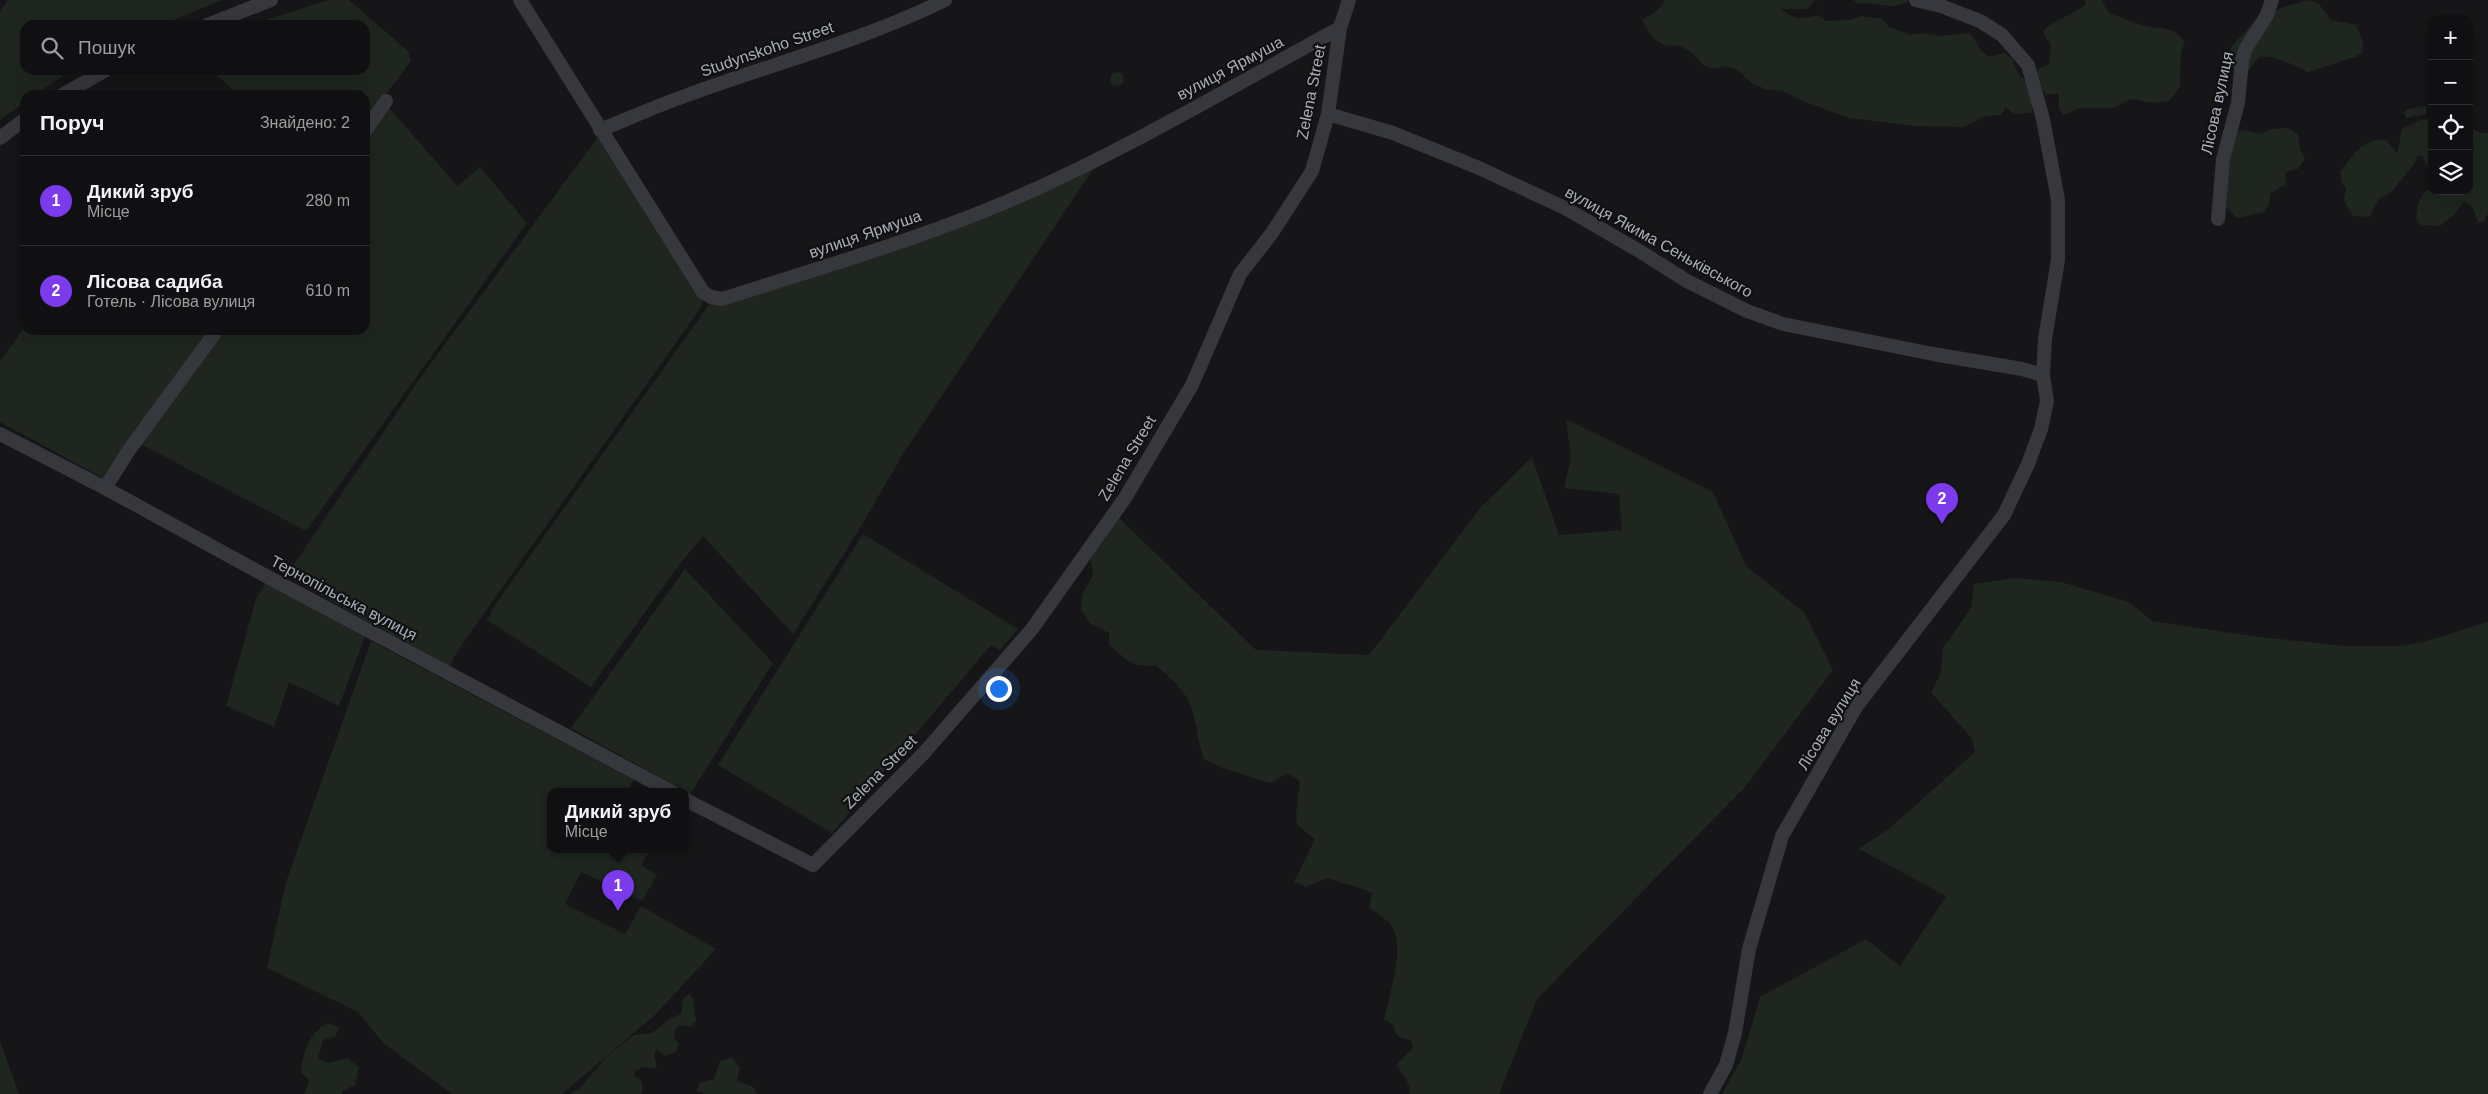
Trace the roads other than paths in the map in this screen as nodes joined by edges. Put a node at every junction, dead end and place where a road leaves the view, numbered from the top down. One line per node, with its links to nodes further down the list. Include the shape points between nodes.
1 (271, 0): 7 (street)
2 (520, 0): 15 (street, вулиця Ярмуша)
3 (945, 0): 15 (street, Studynskoho Street, via 878,29 684,96)
4 (1349, 0): 8 (street, Zelena Street)
5 (1916, 0): 19 (street, Лісова вулиця, via 1980,21 2002,35 2028,65 2043,119 2058,200 2058,260 2045,339)
6 (2272, 0): 17 (street, Лісова вулиця, via 2242,61 2238,104 2223,159)
7 (220, 20)
8 (1340, 28): 12 (street, Zelena Street); 15 (street, вулиця Ярмуша, via 1106,155 1028,192 906,240 722,299 703,292)
9 (97, 75): 10 (street)
10 (71, 90)
11 (386, 101): 14 (street)
12 (1328, 114): 19 (street, вулиця Якима Сеньківського, via 1393,134 1479,168 1565,208 1687,281 1747,312 1783,324); 23 (street, Zelena Street, via 1312,171 1272,233 1240,274 1192,385 1126,498 1032,629 923,754 813,865)
13 (20, 123): 16 (street)
14 (370, 124)
15 (600, 130)
16 (0, 138)
17 (2218, 219)
18 (213, 335): 21 (street)
19 (2043, 375): 24 (street, Лісова вулиця, via 2048,401 2041,430 2004,515 1856,707 1782,836 1749,949 1735,1033 1726,1065)
20 (0, 434): 21 (street, Тернопільська вулиця)
21 (105, 488): 22 (street, Тернопільська вулиця)
22 (664, 788)
23 (689, 802)
24 (1710, 1094)

